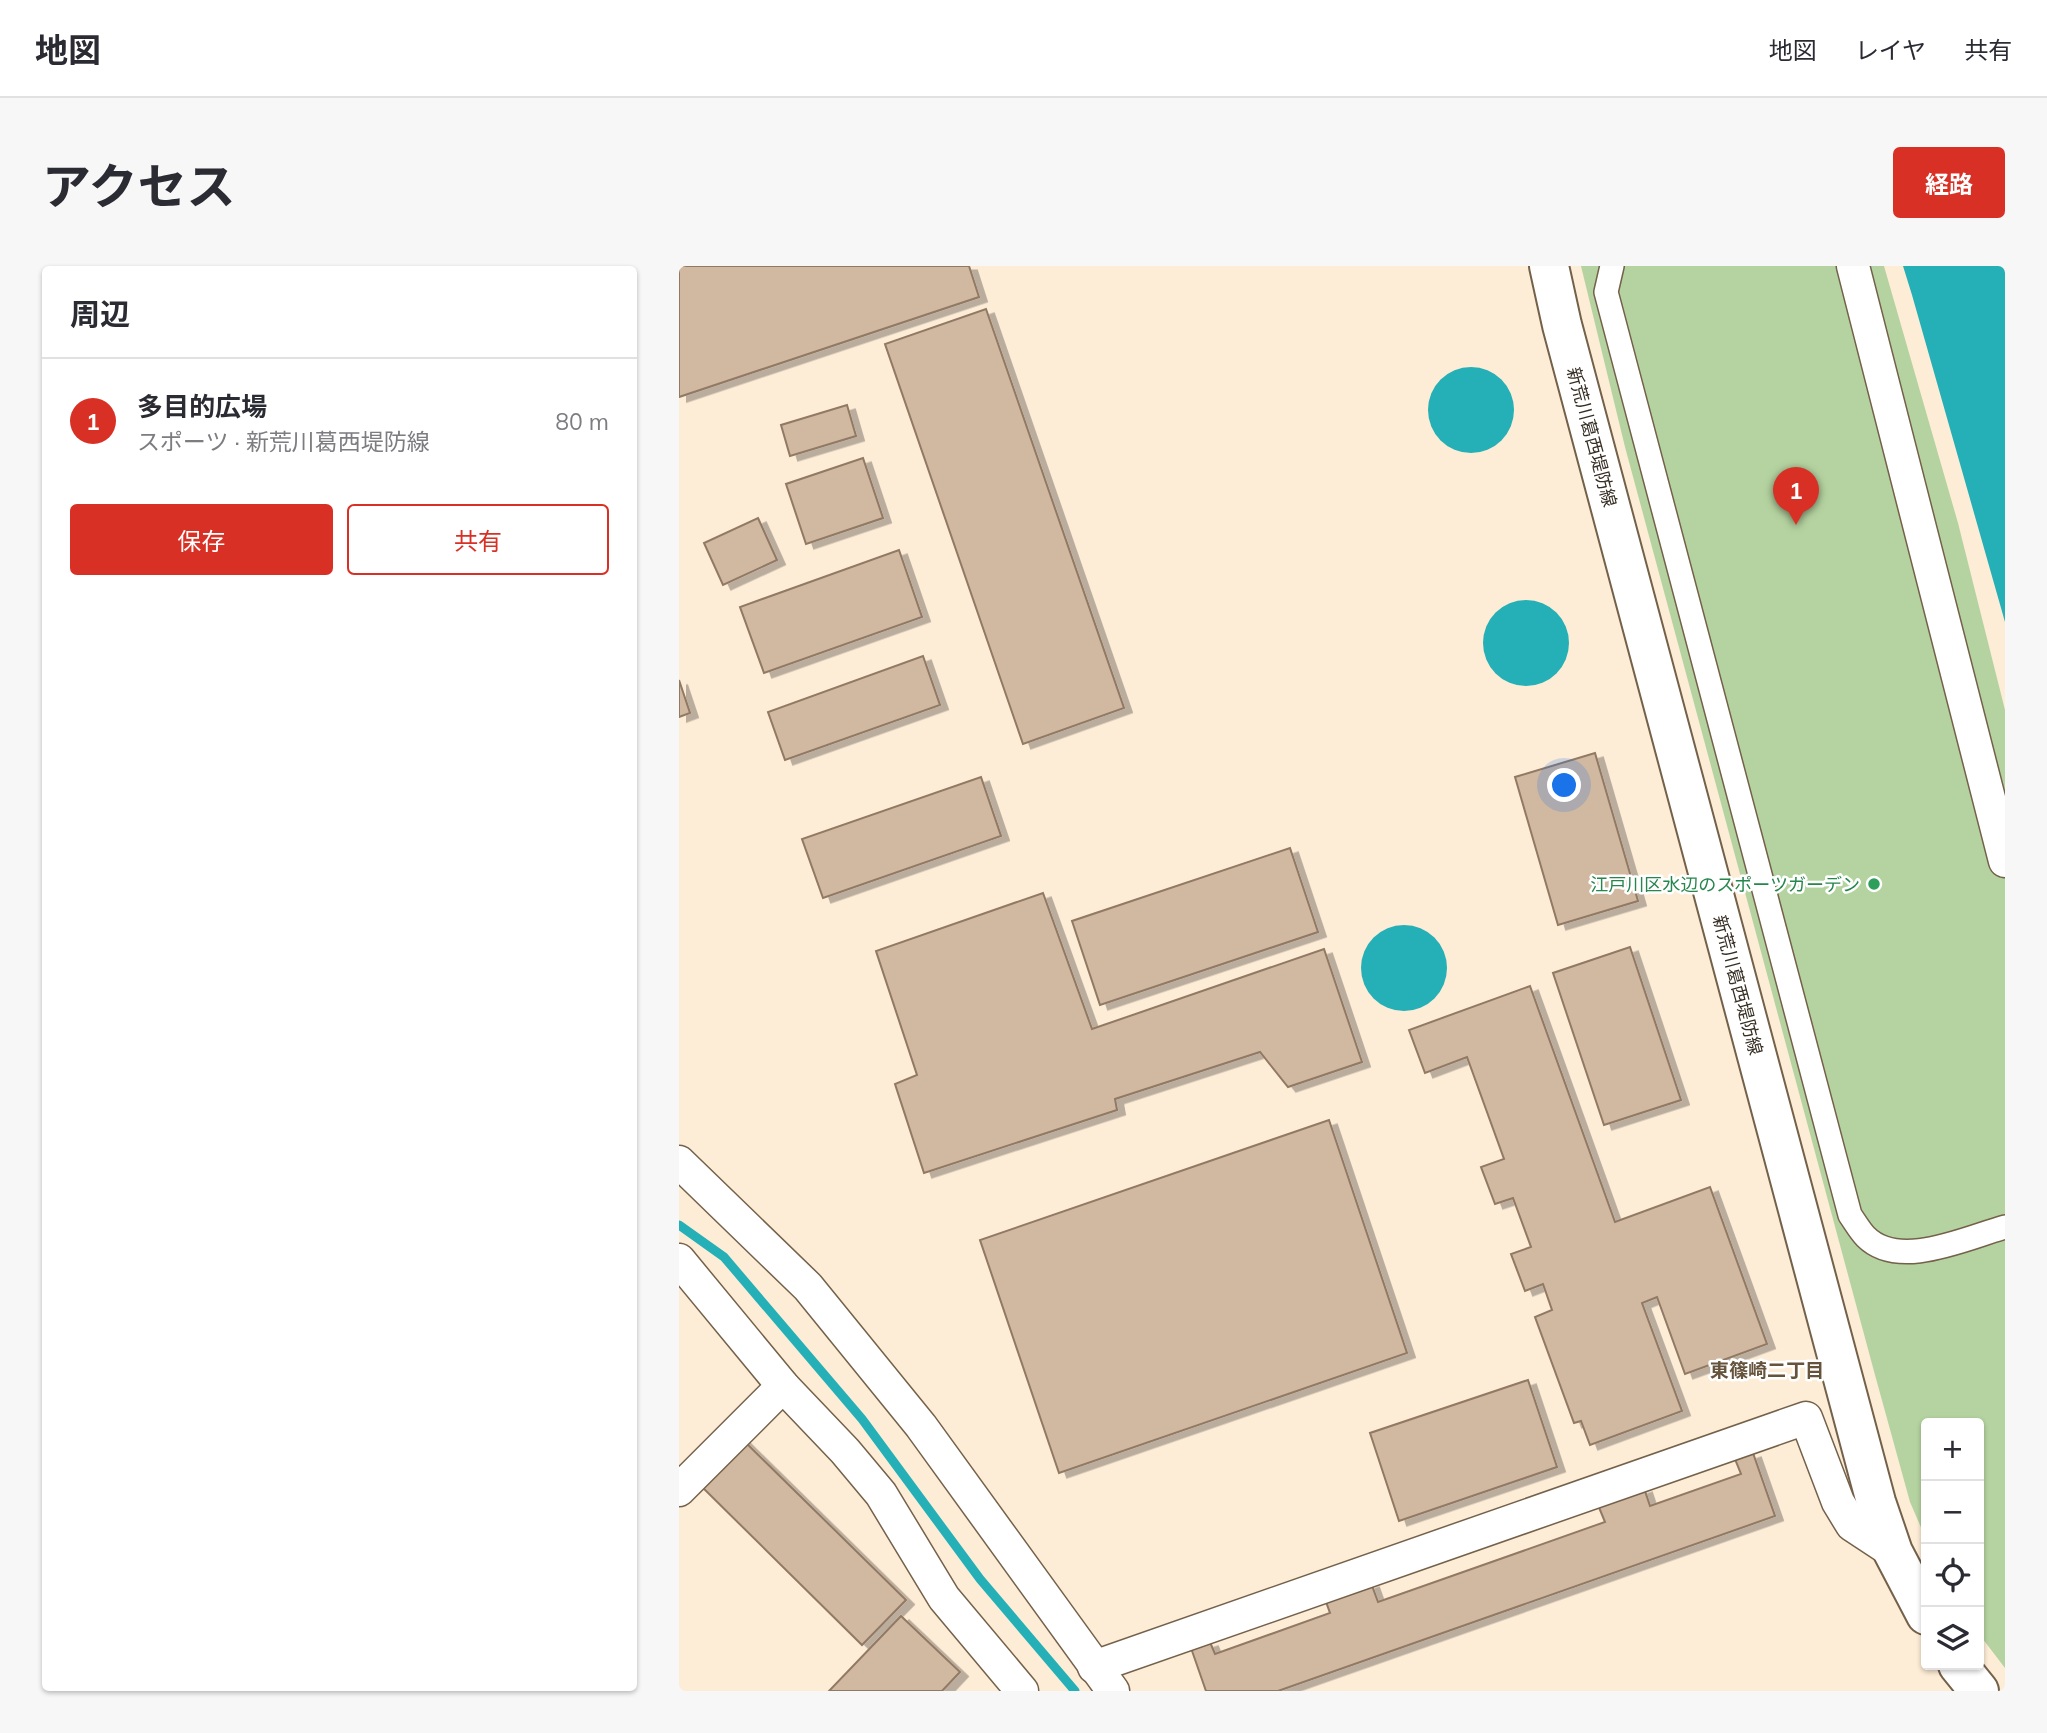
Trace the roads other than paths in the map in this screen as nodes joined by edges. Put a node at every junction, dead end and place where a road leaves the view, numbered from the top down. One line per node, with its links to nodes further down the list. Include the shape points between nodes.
1 (1549, 266): 10 (main road, 新荒川葛西堤防線, via 1876,1502)
2 (1612, 266): 6 (street, via 1606,292 1850,1215 1867,1238 1893,1252 1914,1253)
3 (1853, 266): 4 (street)
4 (2005, 861)
5 (679, 1162): 13 (street, via 808,1287 921,1426)
6 (2005, 1227)
7 (679, 1260): 8 (street)
8 (783, 1386): 9 (street); 14 (street, via 881,1494 944,1598)
9 (679, 1490)
10 (1893, 1552): 11 (main road, 新荒川葛西堤防線); 13 (street, via 1852,1525 1806,1418)
11 (1922, 1607)
12 (1962, 1670): 15 (main road)
13 (1103, 1679)
14 (1014, 1688)
15 (1979, 1691)

